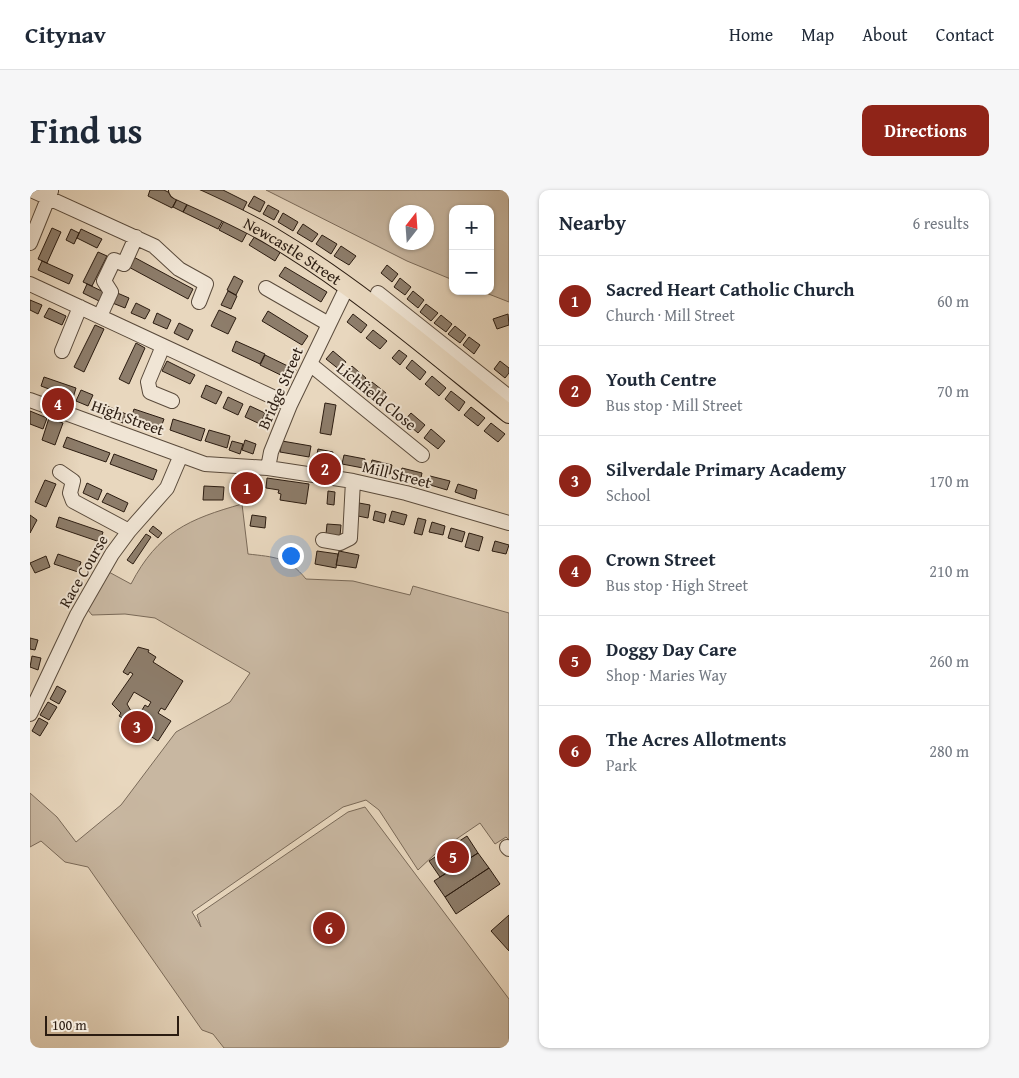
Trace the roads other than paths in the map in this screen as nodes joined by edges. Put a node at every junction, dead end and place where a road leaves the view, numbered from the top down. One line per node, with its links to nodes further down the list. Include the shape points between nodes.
1 (31, 190): 3 (street)
2 (178, 190): 7 (main road, Newcastle Street, via 272,236)
3 (50, 194): 4 (street); 5 (street)
4 (136, 237): 10 (street, via 154,246 179,269 206,284); 12 (street, via 124,264 114,260 104,281 111,292)
5 (30, 243)
6 (30, 284): 11 (street)
7 (347, 287): 13 (main road, Newcastle Street); 14 (street, Bridge Street)
8 (266, 288): 14 (street)
9 (378, 293): 13 (street, Newcastle Street)
10 (199, 302)
11 (80, 307): 12 (street); 16 (street)
12 (100, 316): 15 (street)
13 (403, 322): 18 (main road, Newcastle Street)
14 (327, 323): 17 (street, Bridge Street)
15 (163, 346): 21 (street, via 148,382 150,392); 22 (street)
16 (62, 351)
17 (310, 364): 22 (street, Bridge Street); 25 (street, Lichfield Close)
18 (471, 375): 19 (street, Newcastle Street); 23 (main road, Newcastle Street)
19 (509, 396)
20 (30, 400): 24 (street, High Street)
21 (172, 401)
22 (290, 405): 27 (street, Bridge Street)
23 (509, 414)
24 (181, 455): 26 (street, High Street); 31 (street, Race Course, via 167,488)
25 (422, 455)
26 (214, 466): 27 (street, Mill Street)
27 (268, 468): 29 (street, Mill Street)
28 (60, 472): 31 (street, via 73,481 70,493 73,501)
29 (353, 481): 30 (street, Mill Street, via 406,492); 32 (street, via 350,538 340,543)
30 (509, 523)
31 (129, 531): 33 (street, Race Course, via 77,615)
32 (323, 540)
33 (30, 714)

